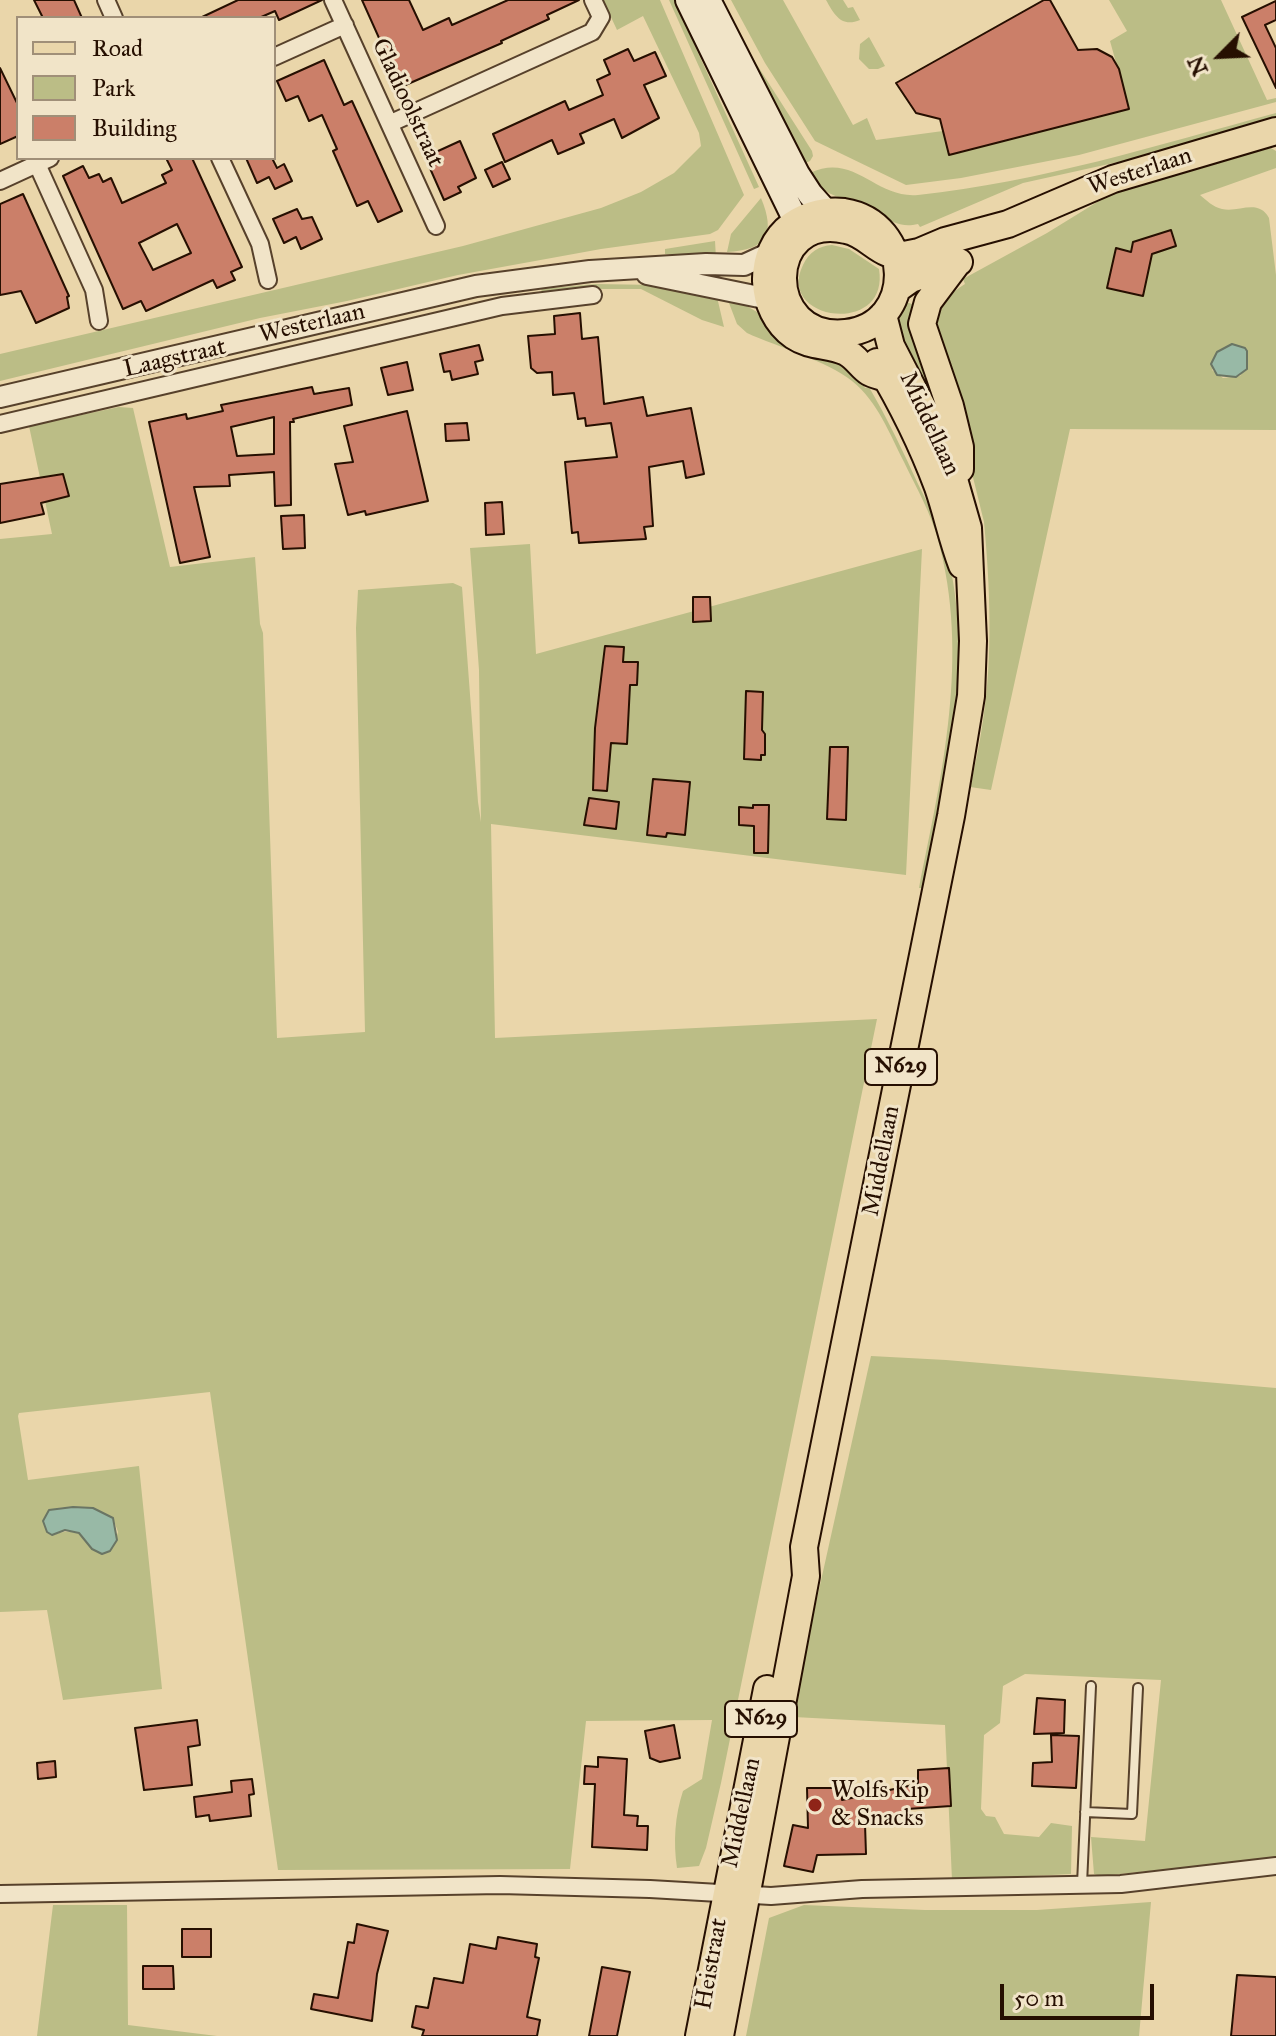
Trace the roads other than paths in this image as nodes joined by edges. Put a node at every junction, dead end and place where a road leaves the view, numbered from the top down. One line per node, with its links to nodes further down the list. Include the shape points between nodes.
1 (333, 0): 5 (street, Gladioolstraat)
2 (593, 0): 7 (street, via 601,17 592,32)
3 (688, 0): 15 (main road, via 771,170)
4 (708, 0): 12 (main road, via 797,174)
5 (345, 25): 6 (street); 7 (street, Gladioolstraat)
6 (276, 56)
7 (391, 123): 14 (street, Gladioolstraat)
8 (1276, 131): 13 (main road, Westerlaan, via 1113,179)
9 (221, 160): 19 (street, via 260,244)
10 (44, 161): 11 (street); 26 (street, via 94,290)
11 (0, 181)
12 (826, 212): 15 (main road, via 808,216); 16 (main road, via 857,215 874,224)
13 (1008, 224): 16 (main road, Westerlaan, via 950,226); 17 (main road, Westerlaan)
14 (436, 226)
15 (786, 238): 16 (main road, via 842,229 881,251); 18 (street, Westerlaan, via 744,265); 23 (main road)
16 (891, 246): 21 (main road)
17 (958, 262): 21 (main road, Westerlaan); 30 (main road, via 928,302 922,324 958,438)
18 (626, 269): 20 (street, Westerlaan); 23 (street, Westerlaan)
19 (268, 280)
20 (499, 282): 24 (street); 28 (street, Westerlaan)
21 (897, 289): 25 (main road)
22 (593, 295): 24 (street, Laagstraat)
23 (779, 302): 27 (main road)
24 (502, 306): 29 (street, Laagstraat)
25 (883, 315): 27 (main road); 30 (main road, Middellaan / N629, via 891,346 947,455)
26 (99, 321)
27 (842, 342): 31 (main road, Middellaan / N629, via 864,343 886,378 934,476)
28 (0, 397)
29 (0, 424)
30 (960, 493): 31 (main road, Middellaan / N629, via 968,528)
31 (969, 584): 37 (main road, Middellaan / N629, via 972,667 962,758 804,1547 791,1574)
32 (1091, 1686): 34 (lane)
33 (1138, 1688): 34 (lane, via 1132,1814)
34 (1085, 1812): 36 (lane)
35 (1276, 1866): 36 (street)
36 (1082, 1885): 37 (street)
37 (736, 1893): 38 (street, via 500,1885); 39 (main road, Heistraat / N629); 40 (main road, Heistraat / N629)
38 (0, 1894)
39 (699, 2036)
40 (720, 2036)

